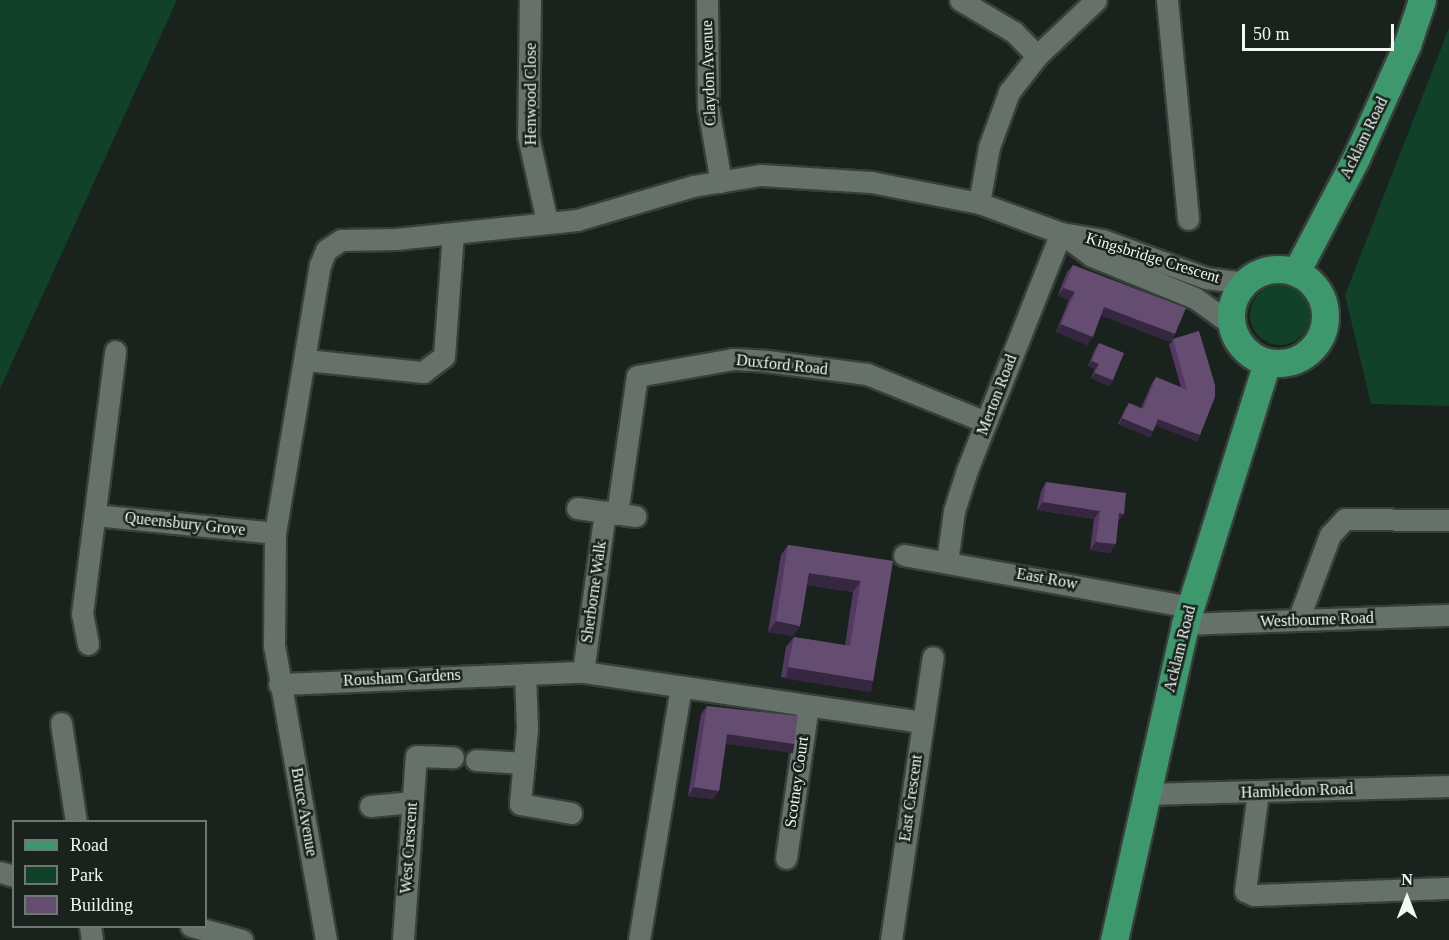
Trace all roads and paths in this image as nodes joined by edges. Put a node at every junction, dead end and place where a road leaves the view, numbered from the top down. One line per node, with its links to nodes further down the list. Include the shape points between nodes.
1 (530, 0): 11 (street, Henwood Close, via 528,136)
2 (707, 0): 8 (street, Claydon Avenue, via 708,107)
3 (960, 0): 7 (street, via 1014,32)
4 (1096, 0): 7 (street)
5 (1167, 0): 10 (street)
6 (1422, 0): 14 (main road, Acklam Road, via 1407,45 1356,158)
7 (1037, 56): 9 (street, via 1009,92 989,147)
8 (721, 182): 9 (street, Kingsbridge Crescent, via 761,175 871,182); 11 (street, Kingsbridge Crescent, via 577,220)
9 (979, 203): 12 (street, Kingsbridge Crescent)
10 (1188, 219)
11 (547, 222): 13 (street, Kingsbridge Crescent)
12 (1061, 233): 15 (street, Kingsbridge Crescent, via 1103,240 1206,278); 16 (street, Kingsbridge Crescent, via 1092,256 1195,298); 20 (street, Merton Road)
13 (453, 234): 18 (street, Kingsbridge Crescent, via 341,240 326,250 320,265); 18 (street, via 444,356 423,372)
14 (1296, 272): 15 (main road, via 1268,270); 19 (main road, via 1320,292 1326,323 1316,345 1299,360)
15 (1244, 283): 16 (main road, via 1231,309)
16 (1231, 324): 19 (main road, via 1243,349)
17 (115, 351): 23 (street)
18 (306, 360): 25 (street, Bruce Avenue)
19 (1267, 363): 29 (main road, Acklam Road)
20 (986, 422): 22 (street, Duxford Road, via 867,374 733,358 637,376); 27 (street, Merton Road, via 954,511)
21 (577, 508): 22 (street)
22 (619, 514): 33 (street, Sherborne Walk)
23 (95, 515): 25 (street, Queensbury Grove); 31 (street, via 82,614)
24 (1449, 520): 30 (street, via 1345,519 1330,535)
25 (275, 533): 35 (street, Bruce Avenue, via 274,646)
26 (904, 555): 27 (street, East Row)
27 (947, 562): 29 (street, East Row)
28 (1449, 615): 30 (street, Westbourne Road)
29 (1187, 616): 30 (street, Westbourne Road); 45 (main road, Acklam Road)
30 (1299, 620)
31 (88, 644)
32 (933, 657): 38 (street, East Crescent)
33 (583, 672): 34 (street, Rousham Gardens); 36 (street, Rousham Gardens)
34 (525, 674): 35 (street, Rousham Gardens); 42 (street)
35 (279, 684): 54 (street, Bruce Avenue)
36 (681, 687): 37 (street, Rousham Gardens); 56 (street)
37 (808, 706): 38 (street, Rousham Gardens); 50 (street, Scotney Court)
38 (921, 722): 57 (street, East Crescent)
39 (61, 723): 49 (street)
40 (453, 757): 46 (street, West Crescent, via 416,756)
41 (476, 760): 42 (street)
42 (524, 763): 48 (street, via 520,804)
43 (1449, 786): 44 (street, Hambledon Road)
44 (1258, 792): 45 (street, Hambledon Road); 51 (street, via 1245,891 1254,896)
45 (1145, 794): 58 (main road, Acklam Road)
46 (412, 802): 47 (street); 55 (street, West Crescent)
47 (370, 806)
48 (571, 813)
49 (76, 820)
50 (786, 858)
51 (1449, 888)
52 (195, 928): 53 (street)
53 (242, 940)
54 (326, 940)
55 (403, 940)
56 (639, 940)
57 (891, 940)
58 (1114, 940)

